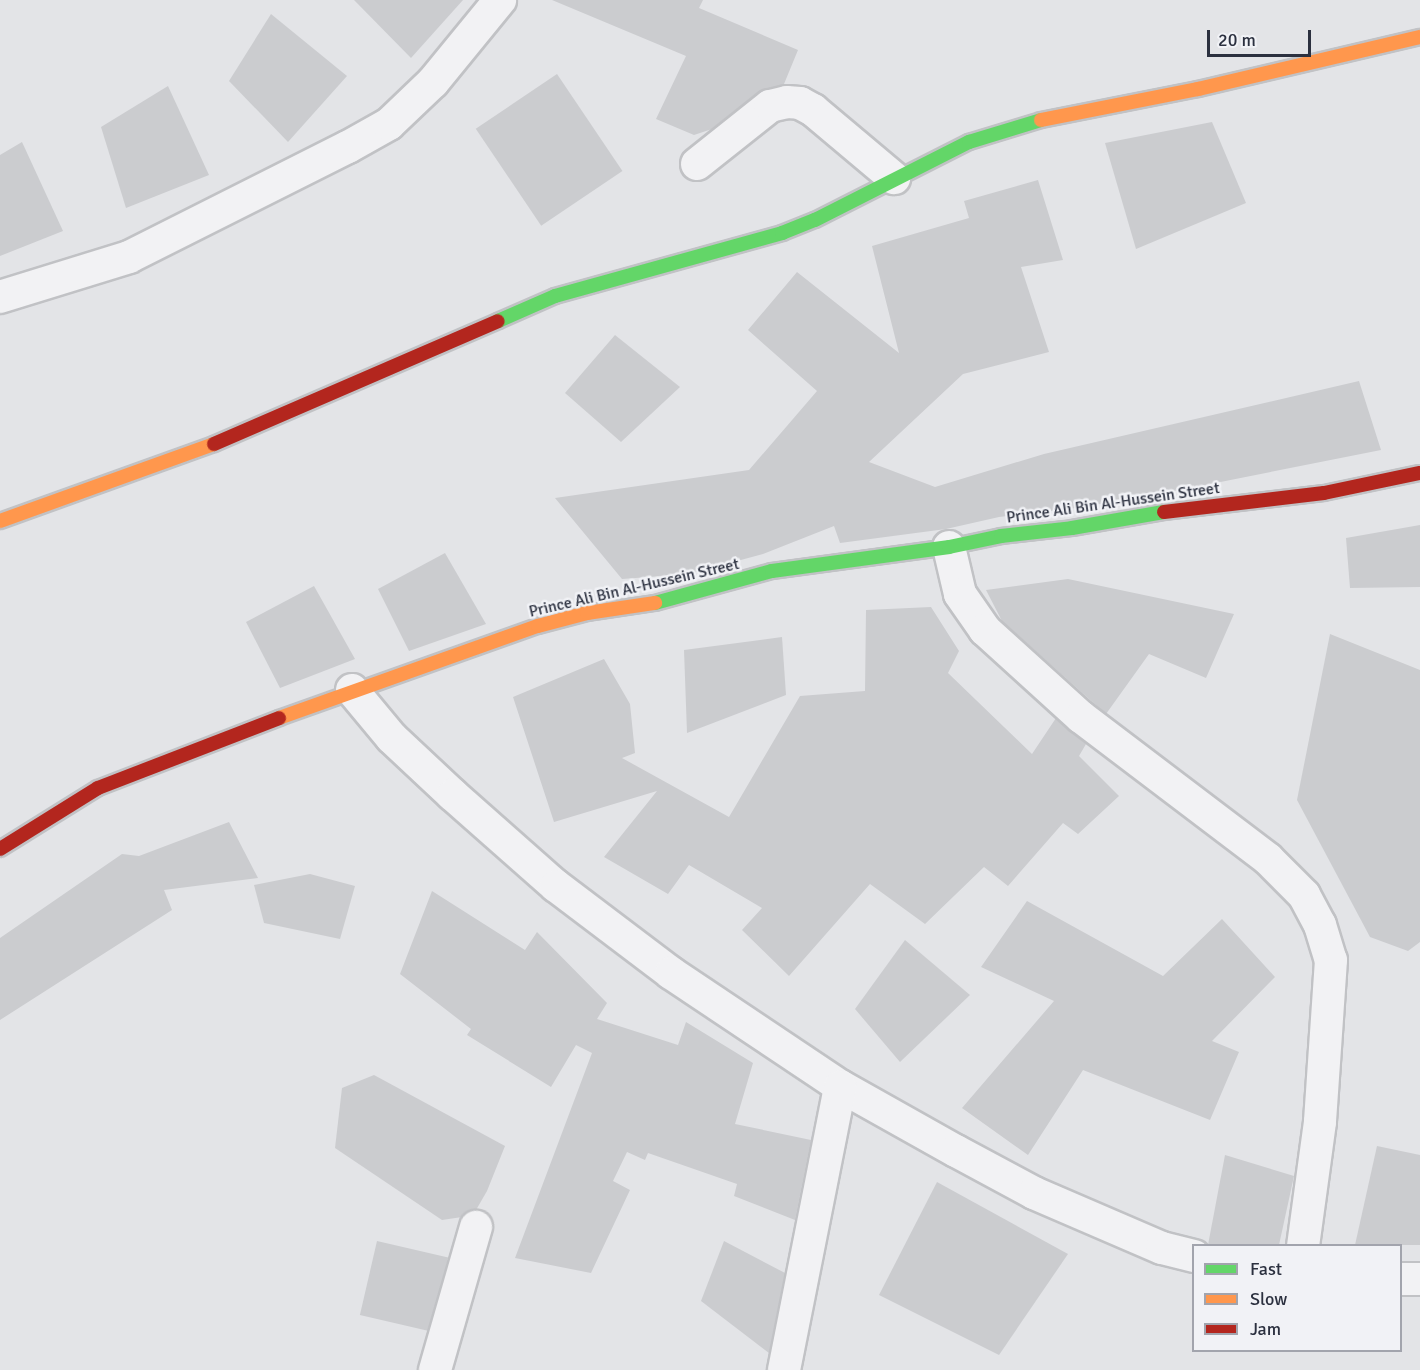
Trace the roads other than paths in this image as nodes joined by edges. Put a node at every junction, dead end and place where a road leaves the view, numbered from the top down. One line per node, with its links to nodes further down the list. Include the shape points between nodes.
1 (500, 0): 5 (street, via 433,82 388,124 129,257)
2 (1420, 37): 4 (street, via 1022,124 969,142)
3 (697, 164): 4 (street, via 770,106 794,102 813,110)
4 (894, 178): 7 (street, via 782,233 555,296 208,446)
5 (0, 297)
6 (1414, 476): 8 (street, Prince Ali Bin Al-Hussein Street, via 1324,493 1200,506)
7 (0, 520)
8 (949, 547): 9 (street, Prince Ali Bin Al-Hussein Street, via 772,571 652,604 587,613); 13 (street, via 960,594 985,630 1081,717 1268,859 1304,895 1320,925 1331,960 1320,1122)
9 (352, 690): 10 (street, Prince Ali Bin Al-Hussein Street, via 98,788); 11 (street, via 392,738 556,886 671,973)
10 (0, 849)
11 (840, 1086): 14 (street, via 1034,1193 1162,1248); 18 (street)
12 (476, 1227): 17 (street)
13 (1302, 1244)
14 (1192, 1256)
15 (1402, 1279): 16 (street)
16 (1420, 1280)
17 (435, 1370)
18 (784, 1370)

